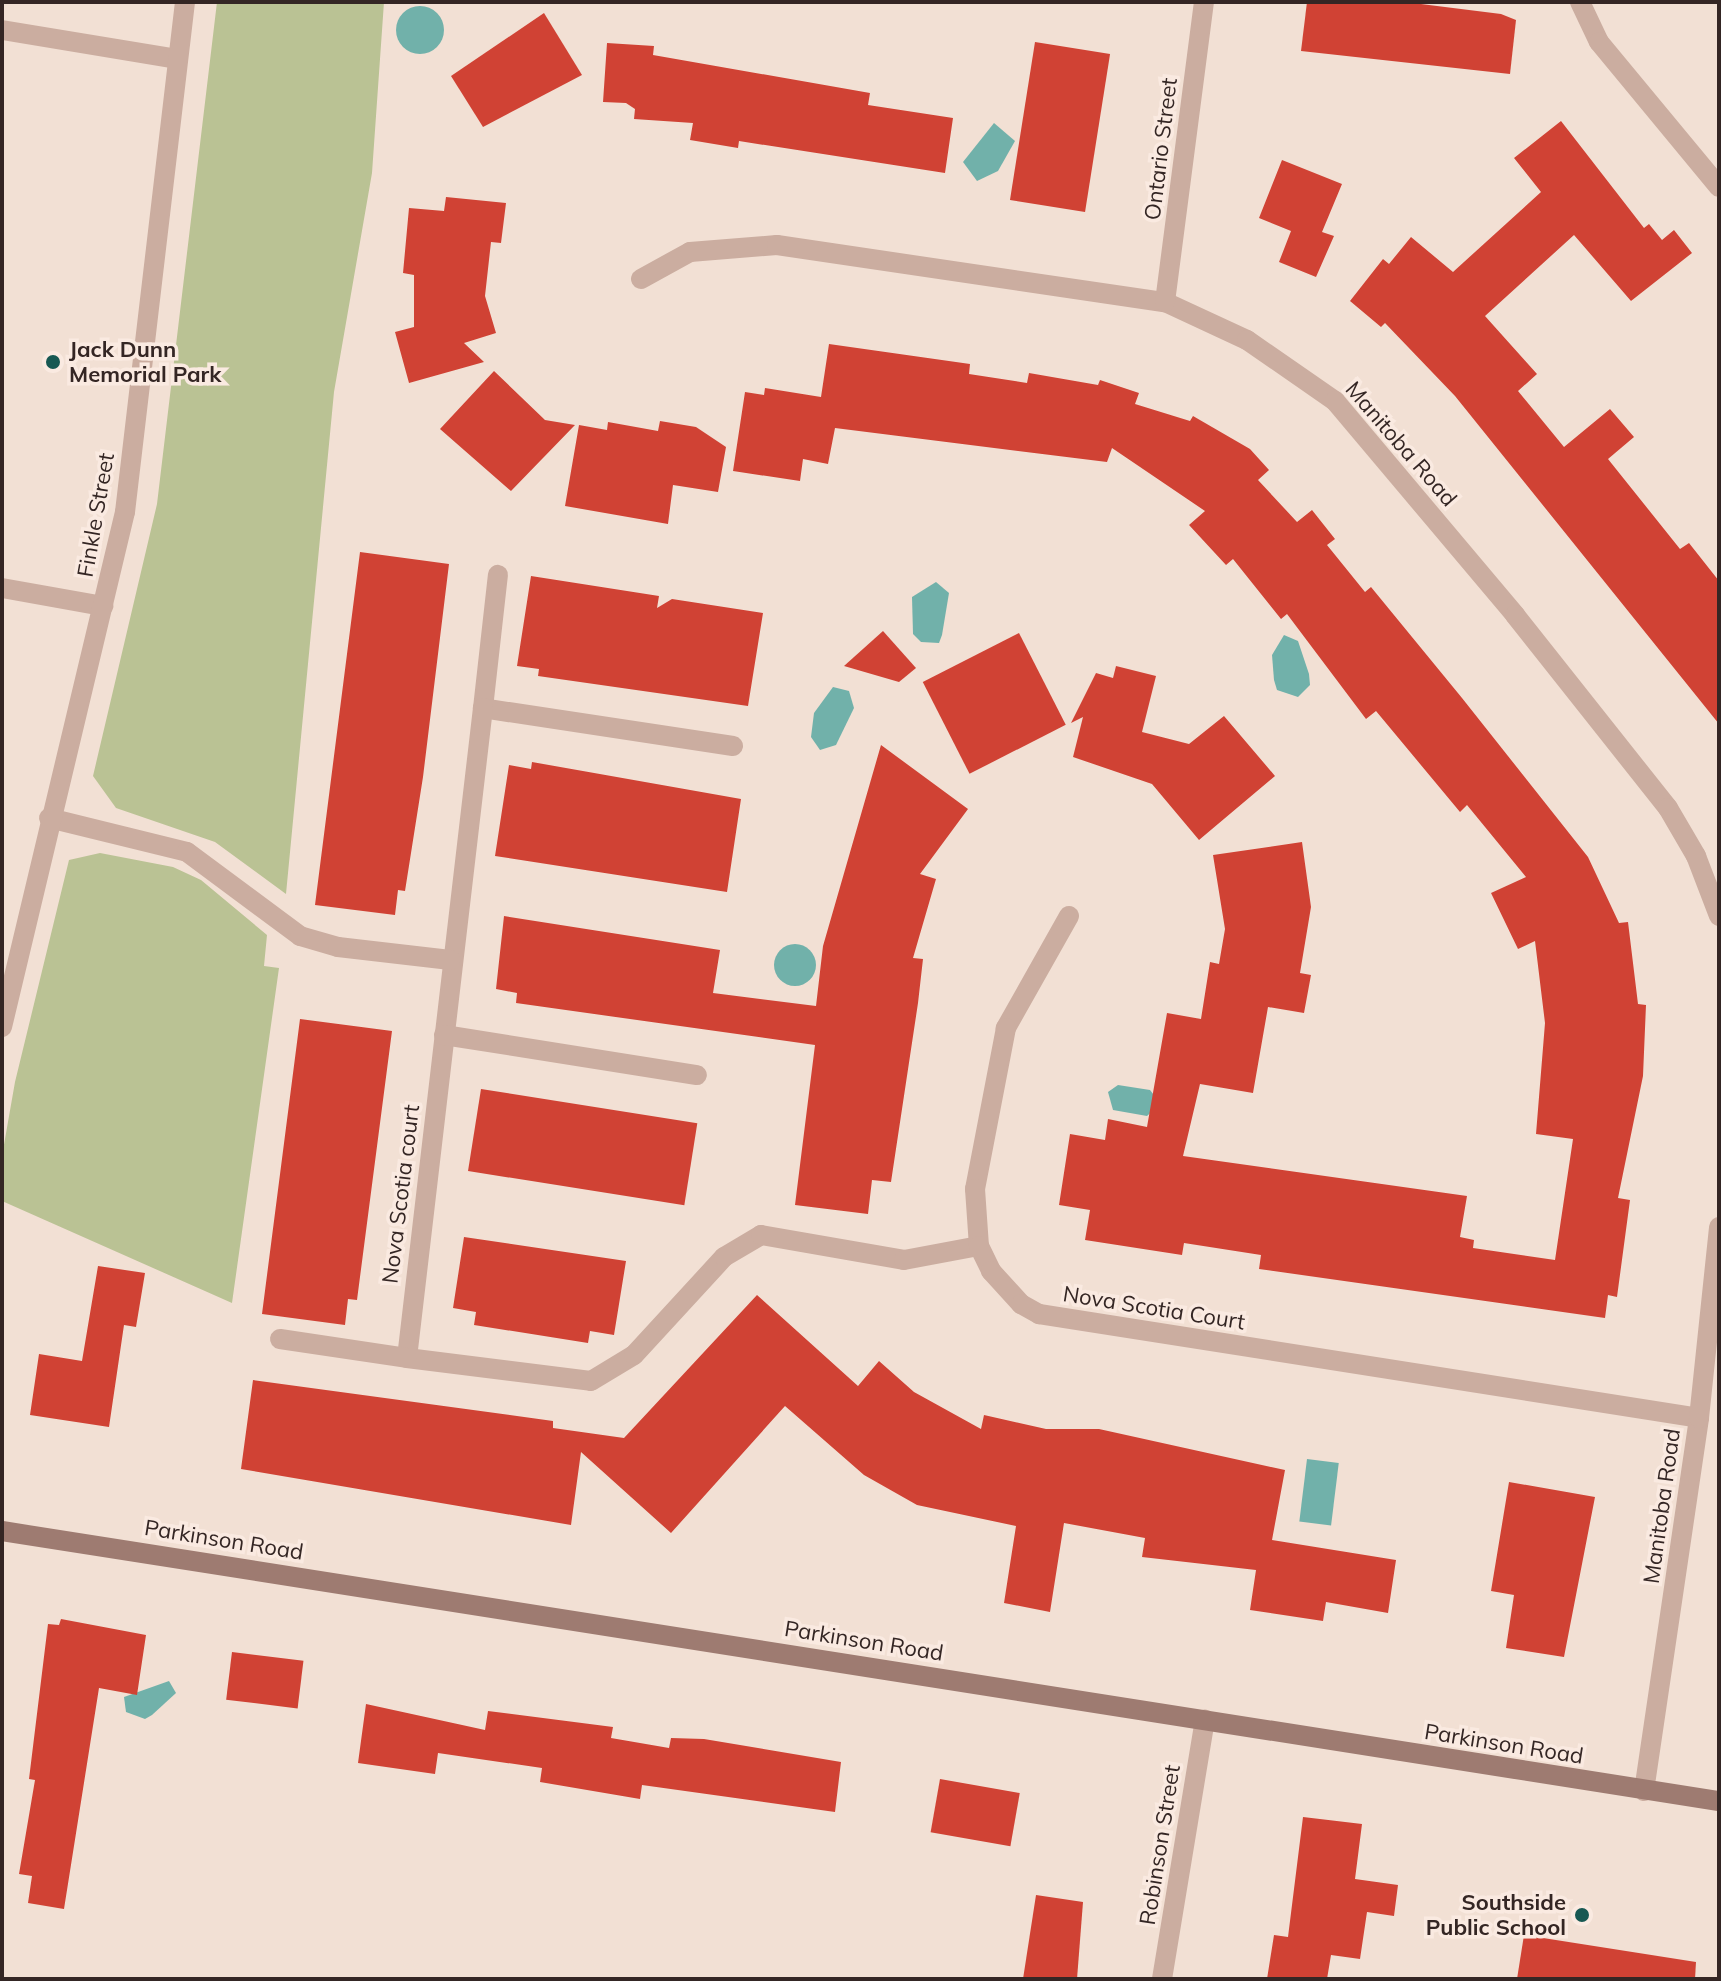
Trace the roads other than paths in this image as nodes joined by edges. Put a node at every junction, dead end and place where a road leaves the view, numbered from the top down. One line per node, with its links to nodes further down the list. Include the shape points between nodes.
1 (185, 2): 5 (street, Finkle Street)
2 (1204, 2): 8 (street, Ontario Street)
3 (1580, 2): 6 (street, via 1599,42)
4 (2, 30): 5 (street)
5 (177, 59): 11 (street, Finkle Street, via 125,512)
6 (1719, 187)
7 (641, 279): 8 (street, Manitoba Road, via 690,252 777,245)
8 (1165, 302): 16 (street, Manitoba Road, via 1247,340 1335,401 1639,767 1684,832)
9 (498, 575): 12 (street, Nova Scotia court)
10 (2, 588): 11 (street)
11 (103, 606): 14 (street, Finkle Street)
12 (483, 708): 13 (street); 17 (street, Nova Scotia court)
13 (733, 746)
14 (49, 818): 17 (street, via 187,852 300,936 338,947); 18 (street, Finkle Street)
15 (1069, 916): 22 (street, Nova Scotia Court, via 1006,1028 975,1189)
16 (1719, 916)
17 (450, 960): 19 (street, Nova Scotia court)
18 (2, 1027)
19 (444, 1035): 20 (street); 24 (street, Nova Scotia court)
20 (697, 1075)
21 (1719, 1227): 25 (street, Manitoba Road)
22 (979, 1246): 24 (street, via 904,1260 761,1235 724,1257 634,1355 591,1381); 25 (street, Nova Scotia Court, via 1005,1290 1039,1314)
23 (280, 1339): 24 (street)
24 (407, 1358)
25 (1699, 1418): 28 (street, Manitoba Road)
26 (2, 1531): 27 (main road, Parkinson Road)
27 (1205, 1720): 28 (main road, Parkinson Road); 30 (street, Robinson Street)
28 (1644, 1791): 29 (main road, Parkinson Road)
29 (1719, 1801)
30 (1162, 1979)

